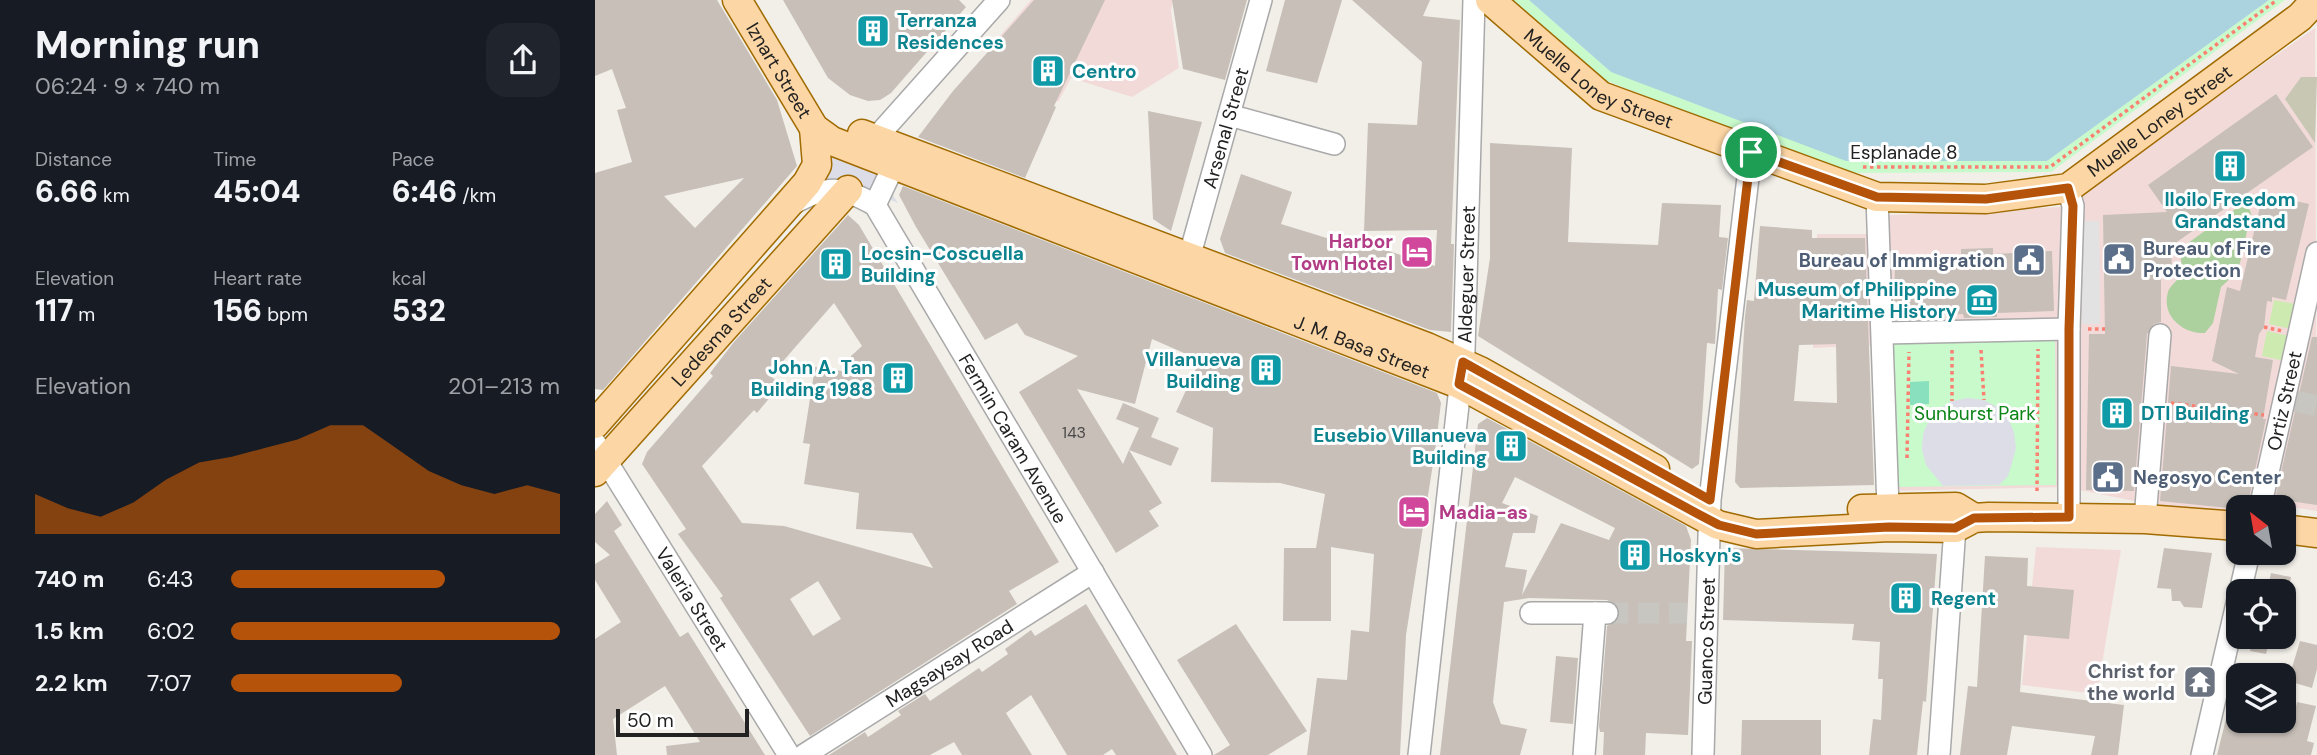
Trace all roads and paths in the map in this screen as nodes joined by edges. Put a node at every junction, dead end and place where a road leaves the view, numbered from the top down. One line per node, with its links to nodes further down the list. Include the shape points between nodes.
1 (737, 0): 10 (main road, Iznart Street)
2 (759, 0): 12 (main road, via 829,118)
3 (999, 0): 12 (street)
4 (1261, 0): 9 (street, Arsenal Street)
5 (1474, 0): 32 (street, Aldeguer Street)
6 (1490, 0): 13 (main road, Muelle Loney Street, via 1601,96)
7 (2277, 0): 15 (path, Esplanade 8, via 2050,166)
8 (2316, 0): 16 (main road, Muelle Loney Street, via 2300,17)
9 (1229, 115): 11 (street); 22 (street, Arsenal Street)
10 (814, 128): 12 (main road, Iznart Street, via 832,141); 20 (main road, Ledesma Street, via 817,165)
11 (1334, 144)
12 (870, 147): 14 (main road, J. M. Basa Street); 22 (main road, J. M. Basa Street)
13 (1751, 152): 18 (main road, Muelle Loney Street); 43 (street, Guanco Street)
14 (893, 167): 19 (street); 32 (main road, J. M. Basa Street)
15 (1857, 167)
16 (2068, 188): 18 (main road, Muelle Loney Street, via 1986,199); 23 (street, via 2073,206)
17 (848, 190): 19 (street, Fermin Caram Avenue); 20 (street, via 817,192); 38 (main road, Ledesma Street)
18 (1877, 197): 24 (street)
19 (874, 205): 50 (street, Fermin Caram Avenue)
20 (787, 207): 37 (main road, Ledesma Street)
21 (2317, 253): 36 (street, Ortiz Street)
22 (1189, 258): 32 (main road, J. M. Basa Street)
23 (2069, 329): 27 (street); 44 (street)
24 (1884, 333): 26 (street); 42 (street)
25 (2160, 335): 35 (street)
26 (1955, 345): 27 (street); 30 (path); 34 (path)
27 (1977, 345): 29 (path); 33 (path)
28 (2027, 349): 40 (path, via 2038,349)
29 (1993, 350)
30 (1940, 351)
31 (1918, 352): 39 (path, via 1906,352)
32 (1461, 373): 43 (main road, J. M. Basa Street); 56 (street, Aldeguer Street)
33 (1983, 400)
34 (1952, 401)
35 (2155, 401): 36 (path); 46 (street)
36 (2287, 405): 41 (street, Ortiz Street)
37 (595, 424)
38 (599, 458): 53 (street, Valeria Street)
39 (1907, 467)
40 (2037, 491)
41 (2263, 495)
42 (1888, 508): 43 (main road, J. M. Basa Street, via 1759,516); 45 (main road, J. M. Basa Street)
43 (1710, 510): 45 (main road, J. M. Basa Street, via 1739,532 1756,534); 58 (street, Guanco Street, via 1697,614)
44 (2069, 517): 45 (main road, J. M. Basa Street); 46 (main road, J. M. Basa Street)
45 (1962, 518): 59 (street)
46 (2145, 519): 47 (main road, J. M. Basa Street)
47 (2226, 525)
48 (2296, 530): 49 (main road)
49 (2317, 533)
50 (1093, 572): 54 (street, Magsaysay Road); 55 (street, Fermin Caram Avenue)
51 (1531, 613): 57 (street, via 1601,613)
52 (2226, 649): 60 (street)
53 (789, 755)
54 (804, 755)
55 (1201, 755)
56 (1419, 755)
57 (1584, 755)
58 (1703, 755)
59 (1939, 755)
60 (2202, 755)

